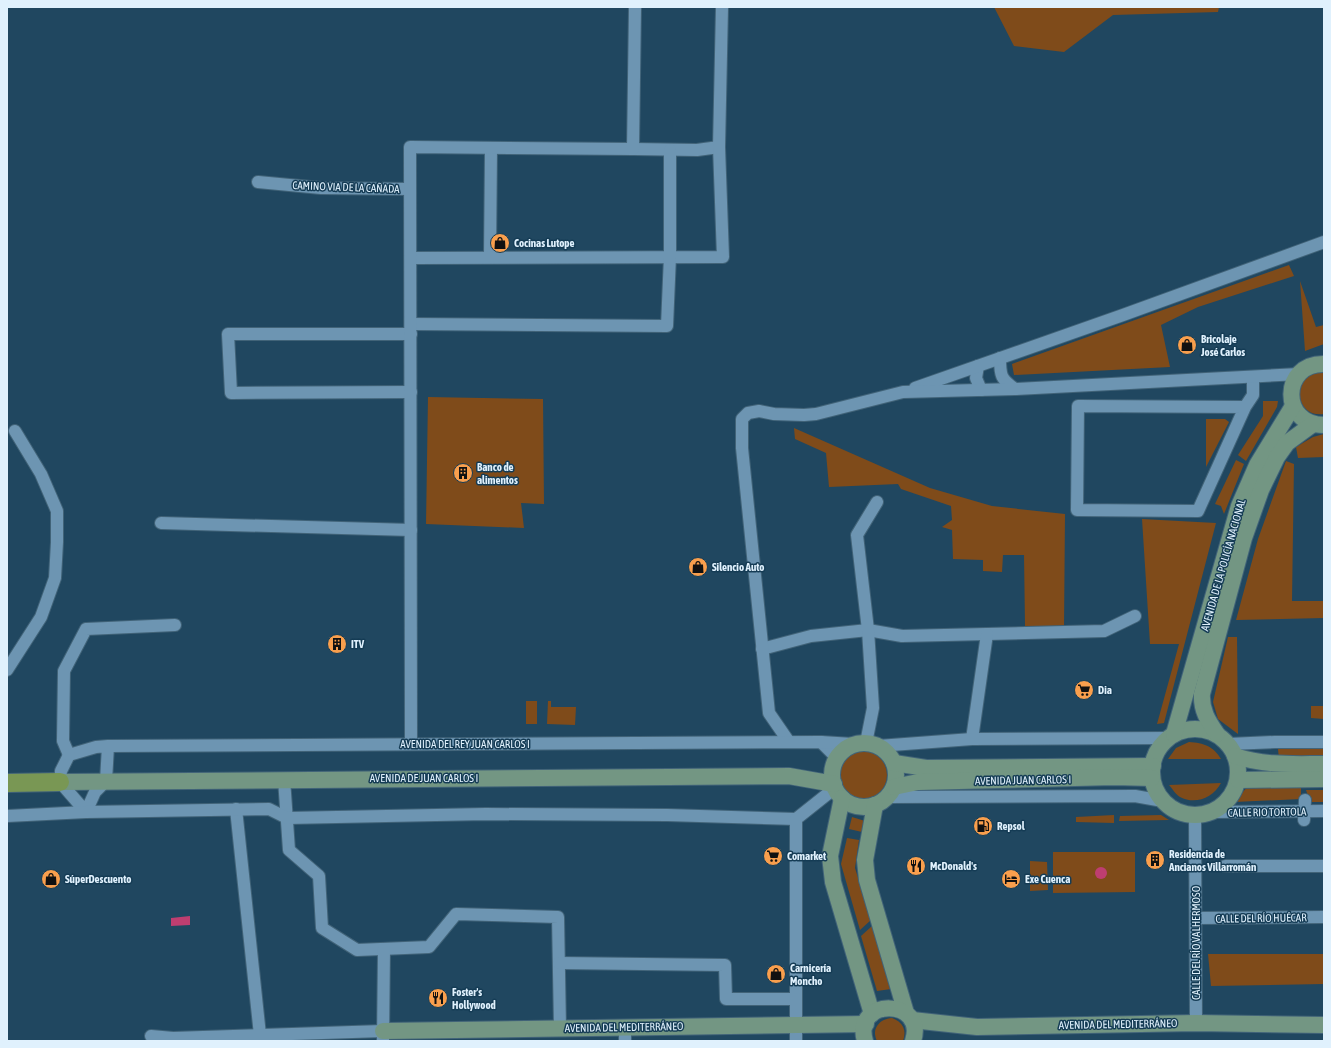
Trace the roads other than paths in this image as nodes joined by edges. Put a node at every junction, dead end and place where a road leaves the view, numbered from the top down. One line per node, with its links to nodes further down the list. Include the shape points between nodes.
1 (635, 7): 5 (street)
2 (722, 7): 3 (street)
3 (719, 147): 6 (street); 10 (street, via 724,257)
4 (491, 148): 5 (street); 8 (street, via 410,147); 11 (street)
5 (633, 149): 6 (street)
6 (670, 150): 10 (street)
7 (258, 182): 8 (street, CAMINO VIA DE LA CAÑADA, via 321,188)
8 (410, 189): 12 (street)
9 (1324, 242): 14 (street)
10 (670, 256): 11 (street); 13 (street, via 667,326)
11 (490, 257): 12 (street)
12 (411, 258): 13 (street)
13 (411, 329): 21 (street); 21 (street, via 228,334 231,393)
14 (1000, 358): 16 (street); 19 (street, via 1003,381)
15 (1324, 364): 17 (main road, via 1312,365)
16 (978, 366): 20 (street, via 976,378); 22 (street)
17 (1299, 374): 18 (street); 23 (main road, via 1291,389)
18 (1253, 377): 19 (street); 24 (street, via 1253,395)
19 (1015, 389): 20 (street)
20 (981, 390): 22 (street)
21 (411, 392): 29 (street)
22 (902, 392): 34 (street, via 816,414 774,414 759,411 748,412 742,419)
23 (1293, 406): 25 (main road, via 1302,418); 36 (main road, AVENIDA DE LA POLICÍA NACIONAL, via 1257,465 1239,506)
24 (1245, 407): 24 (street, via 1198,511 1077,510 1078,406)
25 (1318, 425): 43 (main road, AVENIDA DE LA POLICÍA NACIONAL, via 1292,438 1277,457 1250,520 1202,694 1205,715)
26 (15, 431): 35 (street, via 41,474 57,510 57,542 55,578 41,617)
27 (877, 502): 32 (street, via 856,535)
28 (161, 523): 29 (street)
29 (411, 530): 41 (street)
30 (1135, 616): 33 (street, via 1104,631)
31 (175, 625): 45 (street, via 86,629 64,671 63,741)
32 (868, 630): 33 (street, via 902,636); 34 (street, via 810,636); 42 (street, via 873,708)
33 (987, 634): 37 (street)
34 (762, 649): 38 (street, via 769,713)
35 (7, 670)
36 (1172, 736): 37 (street, AVENIDA DEL REY JUAN CARLOS I); 43 (main road, via 1193,729 1208,730); 49 (main road, via 1159,748)
37 (972, 739): 42 (street, AVENIDA DEL REY JUAN CARLOS I)
38 (789, 742): 39 (street, AVENIDA DEL REY JUAN CARLOS I); 41 (street, AVENIDA DEL REY JUAN CARLOS I)
39 (822, 742): 42 (street, AVENIDA DEL REY JUAN CARLOS I); 46 (street)
40 (1324, 742): 43 (street)
41 (411, 744): 44 (street, AVENIDA DEL REY JUAN CARLOS I)
42 (866, 744): 46 (main road, via 843,751); 47 (main road, via 889,754)
43 (1227, 745): 48 (main road, via 1255,763); 53 (main road, via 1238,765)
44 (108, 746): 45 (street, AVENIDA DEL REY JUAN CARLOS I, via 96,747); 54 (street)
45 (69, 756): 55 (street, via 61,771)
46 (835, 762): 50 (main road); 57 (main road)
47 (894, 763): 49 (main road, AVENIDA JUAN CARLOS I, via 926,768); 58 (main road, via 896,775)
48 (1324, 764)
49 (1152, 772): 58 (main road, AVENIDA JUAN CARLOS I, via 1114,777 918,782); 59 (main road, via 1156,790)
50 (789, 776): 51 (main road, AVENIDA DE JUAN CARLOS I); 57 (main road)
51 (284, 779): 54 (main road, AVENIDA DE JUAN CARLOS I); 65 (street)
52 (1324, 779): 53 (main road)
53 (1238, 780): 63 (main road, via 1228,800 1220,807)
54 (106, 781): 55 (main road, AVENIDA DE JUAN CARLOS I); 62 (street, via 95,792)
55 (60, 782): 56 (main road); 62 (street)
56 (7, 783)
57 (837, 790): 58 (main road, via 858,806); 66 (street); 75 (main road, via 830,856 833,882)
58 (885, 796): 59 (street, via 1135,796); 74 (main road, via 865,860 867,880)
59 (1164, 801): 63 (main road, via 1176,811)
60 (236, 809): 62 (street); 65 (street, via 270,809); 81 (street)
61 (1324, 811): 63 (street, CALLE RIO TORTOLA)
62 (86, 812): 64 (street)
63 (1203, 814): 70 (street, CALLE DEL RÍO VALHERMOSO)
64 (7, 816)
65 (287, 818): 66 (street, via 486,814); 71 (street, via 289,850 319,876 322,928 357,950)
66 (796, 819): 73 (street)
67 (1225, 866): 68 (street)
68 (1324, 866)
69 (1324, 917): 70 (street, CALLE DEL RÍO HUÉCAR)
70 (1197, 918): 76 (street, CALLE DEL RÍO VALHERMOSO)
71 (384, 949): 72 (street, via 429,947 456,914 558,917); 83 (street)
72 (559, 963): 73 (street, via 725,964 726,999); 79 (street)
73 (796, 999): 77 (street)
74 (909, 1017): 75 (main road, AVENIDA DEL MEDITERRÁNEO, via 898,1009 888,1007 879,1009); 76 (main road, AVENIDA DEL MEDITERRÁNEO, via 977,1027); 86 (main road, via 914,1029)
75 (869, 1019): 77 (main road, AVENIDA DEL MEDITERRÁNEO); 85 (main road, via 864,1031)
76 (1196, 1023): 78 (main road, AVENIDA DEL MEDITERRÁNEO)
77 (796, 1024): 80 (main road, AVENIDA DEL MEDITERRÁNEO); 84 (street)
78 (1324, 1025)
79 (560, 1028): 80 (main road, AVENIDA DEL MEDITERRÁNEO); 83 (main road, AVENIDA DEL MEDITERRÁNEO)
80 (625, 1034)
81 (260, 1035): 82 (street, via 173,1038); 83 (street)
82 (152, 1036)
83 (383, 1036)
84 (796, 1041)
85 (865, 1041)
86 (913, 1041)

